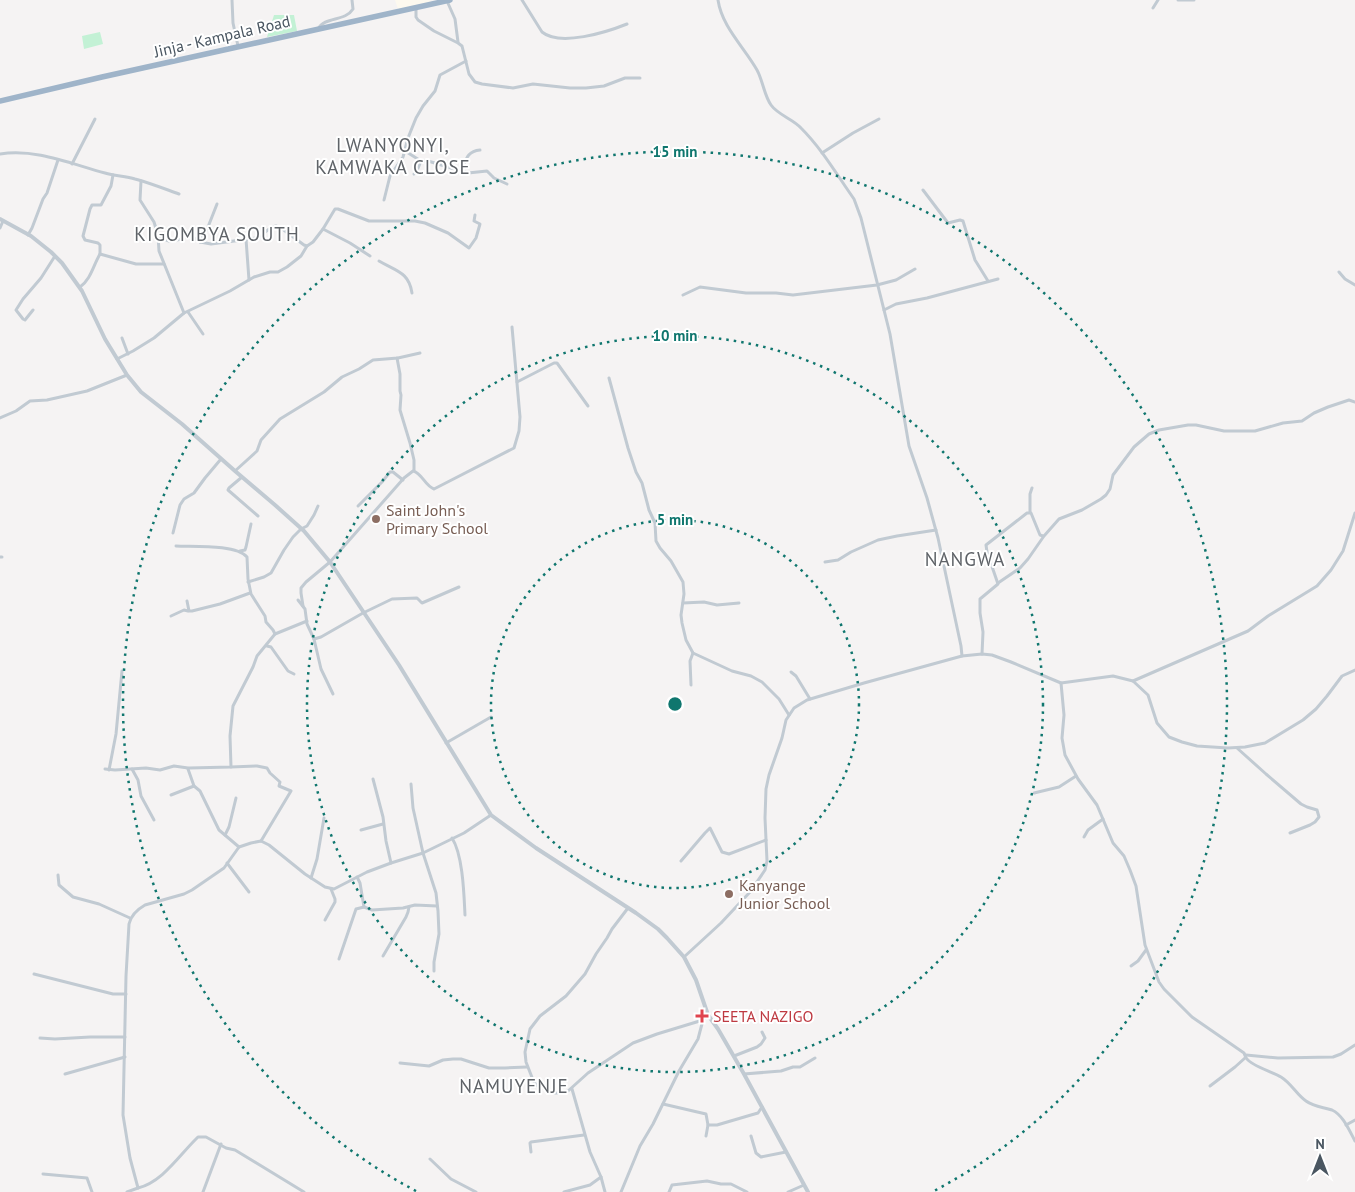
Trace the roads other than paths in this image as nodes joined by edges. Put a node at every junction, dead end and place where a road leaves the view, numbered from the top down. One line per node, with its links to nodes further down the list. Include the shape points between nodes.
1 (232, 0): 14 (street)
2 (352, 0): 12 (street, via 353,9 349,14 322,23)
3 (449, 0): 9 (highway, Jinja - Kampala Road); 13 (street)
4 (522, 0): 11 (street, via 546,36 594,35)
5 (718, 0): 22 (street, via 736,40 757,69 770,104 800,127)
6 (1158, 0): 10 (street)
7 (1178, 0): 8 (street)
8 (1194, 0)
9 (416, 8): 12 (highway, Jinja - Kampala Road); 13 (street, via 418,20)
10 (1153, 8)
11 (627, 24)
12 (318, 29): 14 (highway, Jinja - Kampala Road)
13 (458, 43): 15 (street)
14 (238, 47): 17 (highway, Jinja - Kampala Road)
15 (466, 61): 16 (street, via 475,82 513,88 533,84 586,88 604,86 625,78); 21 (street, via 440,75 435,90 416,118)
16 (640, 78)
17 (0, 101)
18 (95, 119): 26 (street)
19 (879, 119): 22 (street)
20 (480, 150): 27 (street, via 470,153)
21 (405, 151): 25 (street); 34 (street, via 390,176)
22 (822, 153): 55 (street, via 854,199)
23 (0, 154): 24 (street, via 24,152)
24 (58, 160): 26 (street); 40 (street)
25 (421, 161): 27 (street); 28 (street)
26 (72, 164): 29 (street)
27 (462, 170): 31 (street, via 468,173 487,171)
28 (414, 174)
29 (113, 175): 30 (street); 45 (street, via 101,205 92,205 90,209 83,236 85,240 100,245)
30 (141, 181): 33 (street); 41 (street, via 140,200 154,222)
31 (507, 184)
32 (922, 190): 54 (street, via 948,223 963,222 975,260)
33 (179, 194)
34 (384, 200)
35 (217, 204): 43 (street)
36 (475, 215): 39 (street, via 474,221 480,224 469,248 448,233 425,223 370,221 336,208)
37 (2, 220): 38 (street); 40 (street)
38 (0, 228)
39 (323, 229): 44 (street); 47 (street)
40 (28, 234): 46 (street)
41 (158, 237): 43 (street, via 169,241 183,240 188,234); 49 (street)
42 (246, 239): 43 (street, via 211,244); 44 (street, via 257,238 276,226); 53 (street)
43 (200, 242)
44 (307, 246): 53 (street, via 298,260 282,270)
45 (100, 254): 49 (street, via 136,264); 57 (street)
46 (56, 256): 57 (street); 60 (street, via 16,310 23,320)
47 (370, 256)
48 (379, 261): 58 (street, via 402,273 411,285)
49 (164, 264): 62 (street)
50 (915, 269): 55 (street, via 896,280)
51 (1339, 272): 56 (street)
52 (998, 279): 54 (street)
53 (248, 280): 62 (street)
54 (988, 281): 61 (street, via 896,304)
55 (877, 285): 59 (street, via 793,295 700,287); 61 (street)
56 (1355, 285)
57 (80, 288): 69 (street)
58 (412, 293)
59 (683, 295)
60 (33, 310)
61 (884, 310): 89 (street, via 909,446)
62 (186, 313): 64 (street); 67 (street)
63 (512, 327): 72 (street)
64 (203, 334)
65 (122, 338): 67 (street)
66 (420, 353): 68 (street)
67 (128, 354): 69 (street)
68 (397, 358): 77 (street, via 400,410); 78 (street, via 368,362 280,418 257,451)
69 (117, 359): 70 (street)
70 (127, 376): 75 (street, via 87,391 30,401); 76 (street, via 140,392)
71 (609, 378): 102 (street, via 628,448 655,523 656,541 682,582)
72 (517, 382): 74 (street, via 557,363); 77 (street, via 520,417 514,448 434,489)
73 (1355, 402): 91 (street, via 1349,400 1302,421 1255,431 1224,431 1193,424 1155,431 1134,447 1113,475 1106,495 1059,519)
74 (588, 406)
75 (0, 418)
76 (222, 459): 78 (street); 90 (street, via 194,493 181,502)
77 (414, 470): 80 (street)
78 (235, 472): 79 (street)
79 (242, 477): 86 (street, via 228,490); 88 (street)
80 (403, 480): 83 (street, via 390,472); 94 (street)
81 (1032, 488): 84 (street)
82 (318, 506): 88 (street, via 308,526)
83 (358, 506)
84 (1030, 512): 91 (street, via 1040,536); 97 (street, via 986,545)
85 (1355, 513): 119 (street, via 1343,551 1317,586 1248,631)
86 (258, 516)
87 (251, 524): 93 (street, via 245,550)
88 (301, 529): 94 (street); 96 (street, via 288,543 269,575)
89 (936, 530): 95 (street, via 878,540 838,560); 114 (street)
90 (173, 533)
91 (1044, 536): 97 (street, via 1020,568)
92 (176, 546): 93 (street)
93 (240, 551): 96 (street, via 247,557)
94 (330, 562): 104 (street, via 301,588); 106 (street)
95 (825, 562)
96 (248, 582): 99 (street)
97 (998, 583): 113 (street, via 980,599)
98 (459, 587): 106 (street, via 422,604 417,598 394,598)
99 (251, 593): 105 (street); 109 (street)
100 (298, 600): 104 (street)
101 (187, 601): 105 (street)
102 (683, 603): 103 (street); 112 (street, via 682,623 688,647)
103 (739, 603)
104 (303, 606): 108 (street)
105 (189, 611): 107 (street)
106 (363, 613): 110 (street); 126 (street)
107 (171, 616)
108 (307, 621): 109 (street); 110 (street)
109 (275, 634): 111 (street)
110 (314, 639): 122 (street, via 321,669)
111 (267, 646): 118 (street); 130 (street, via 258,656 233,706)
112 (693, 653): 121 (street); 124 (street, via 762,682)
113 (982, 654): 114 (street); 120 (street)
114 (962, 656): 123 (street)
115 (1355, 670): 128 (street, via 1342,676 1303,720 1265,743)
116 (122, 671): 132 (street, via 116,734 107,769)
117 (792, 672): 123 (street)
118 (294, 674)
119 (1133, 681): 120 (street, via 1113,676); 127 (street, via 1148,695 1157,723 1169,737 1197,746)
120 (1062, 683): 133 (street, via 1063,750)
121 (691, 685)
122 (333, 694)
123 (810, 699): 124 (street)
124 (789, 714): 150 (street, via 767,781)
125 (491, 717): 126 (street)
126 (446, 744): 140 (street)
127 (1236, 747): 128 (street); 129 (street)
128 (1245, 747): 129 (street)
129 (1248, 758): 146 (street, via 1301,804 1317,810 1319,818)
130 (231, 767): 131 (street); 151 (street, via 266,768 278,779 279,786 290,791)
131 (188, 768): 132 (street); 136 (street)
132 (132, 769): 143 (street)
133 (1076, 776): 137 (street, via 1059,787); 142 (street)
134 (373, 779): 144 (street)
135 (411, 784): 153 (street)
136 (194, 786): 138 (street); 147 (street)
137 (1034, 793)
138 (171, 795)
139 (236, 798): 147 (street)
140 (491, 815): 148 (street); 165 (street)
141 (324, 818): 159 (street)
142 (1103, 819): 149 (street, via 1088,830); 169 (street, via 1134,881)
143 (154, 820)
144 (383, 824): 145 (street); 156 (street)
145 (360, 830)
146 (1290, 833)
147 (225, 835): 152 (street)
148 (452, 838): 153 (street); 166 (street, via 462,875)
149 (1084, 838)
150 (766, 840): 154 (street, via 728,854 722,852 710,828); 171 (street, via 767,864 759,881)
151 (261, 841): 152 (street); 159 (street, via 270,844)
152 (239, 847): 155 (street)
153 (423, 853): 156 (street); 162 (street)
154 (681, 861)
155 (227, 863): 161 (street); 167 (street, via 192,890 145,904)
156 (391, 863): 158 (street)
157 (58, 875): 167 (street, via 60,888 73,897)
158 (357, 877): 160 (street); 163 (street)
159 (311, 878): 160 (street)
160 (331, 889): 168 (street, via 335,902)
161 (248, 892)
162 (438, 906): 164 (street); 174 (street, via 439,934)
163 (364, 907): 164 (street, via 372,910); 172 (street, via 356,910)
164 (408, 907): 170 (street, via 406,917)
165 (628, 908): 171 (street, via 658,929); 188 (street, via 585,974 531,1027 525,1052)
166 (465, 915)
167 (130, 918): 176 (street)
168 (325, 920)
169 (1146, 950): 173 (street); 184 (street, via 1164,989 1192,1017)
170 (383, 956)
171 (684, 957): 177 (street)
172 (338, 959)
173 (1131, 966)
174 (434, 971)
175 (34, 974): 176 (street, via 113,994)
176 (126, 994): 180 (street)
177 (708, 1015): 178 (street); 183 (street)
178 (703, 1020): 192 (street, via 633,1043 588,1073); 193 (street, via 698,1039)
179 (762, 1032): 183 (street, via 765,1038 761,1044)
180 (126, 1037): 181 (street); 185 (street)
181 (40, 1038)
182 (1355, 1045): 184 (street, via 1341,1054 1328,1057)
183 (734, 1056): 190 (street)
184 (1246, 1056): 191 (street); 197 (street, via 1281,1077 1310,1104 1334,1111)
185 (125, 1057): 189 (street); 209 (street, via 123,1115)
186 (815, 1058): 190 (street, via 802,1067)
187 (400, 1063): 188 (street, via 429,1066 453,1058 489,1068)
188 (527, 1067): 192 (street, via 536,1085 546,1091 558,1093)
189 (66, 1074)
190 (744, 1074): 194 (street)
191 (1210, 1086)
192 (572, 1089): 198 (street)
193 (663, 1104): 196 (street, via 706,1114); 217 (street, via 640,1146)
194 (762, 1107): 196 (street, via 751,1115); 204 (street)
195 (1355, 1120): 197 (street)
196 (708, 1125): 199 (street)
197 (1346, 1125): 201 (street)
198 (584, 1135): 203 (street, via 531,1142); 207 (street)
199 (706, 1136)
200 (751, 1136): 204 (street, via 756,1153 761,1157)
201 (1355, 1140)
202 (221, 1144): 209 (street, via 198,1137 163,1174); 213 (street); 214 (street)
203 (531, 1152)
204 (786, 1152): 208 (street)
205 (430, 1159): 210 (street, via 451,1179)
206 (43, 1174): 211 (street, via 88,1178)
207 (601, 1177): 215 (street, via 590,1185); 216 (street)
208 (804, 1185): 220 (street); 221 (street)
209 (138, 1188): 212 (street)
210 (474, 1191)
211 (92, 1192)
212 (127, 1192)
213 (203, 1192)
214 (304, 1192)
215 (564, 1192)
216 (605, 1192)
217 (621, 1192)
218 (669, 1192): 219 (street, via 672,1185 703,1181 731,1184)
219 (747, 1192)
220 (788, 1192)
221 (808, 1192)

